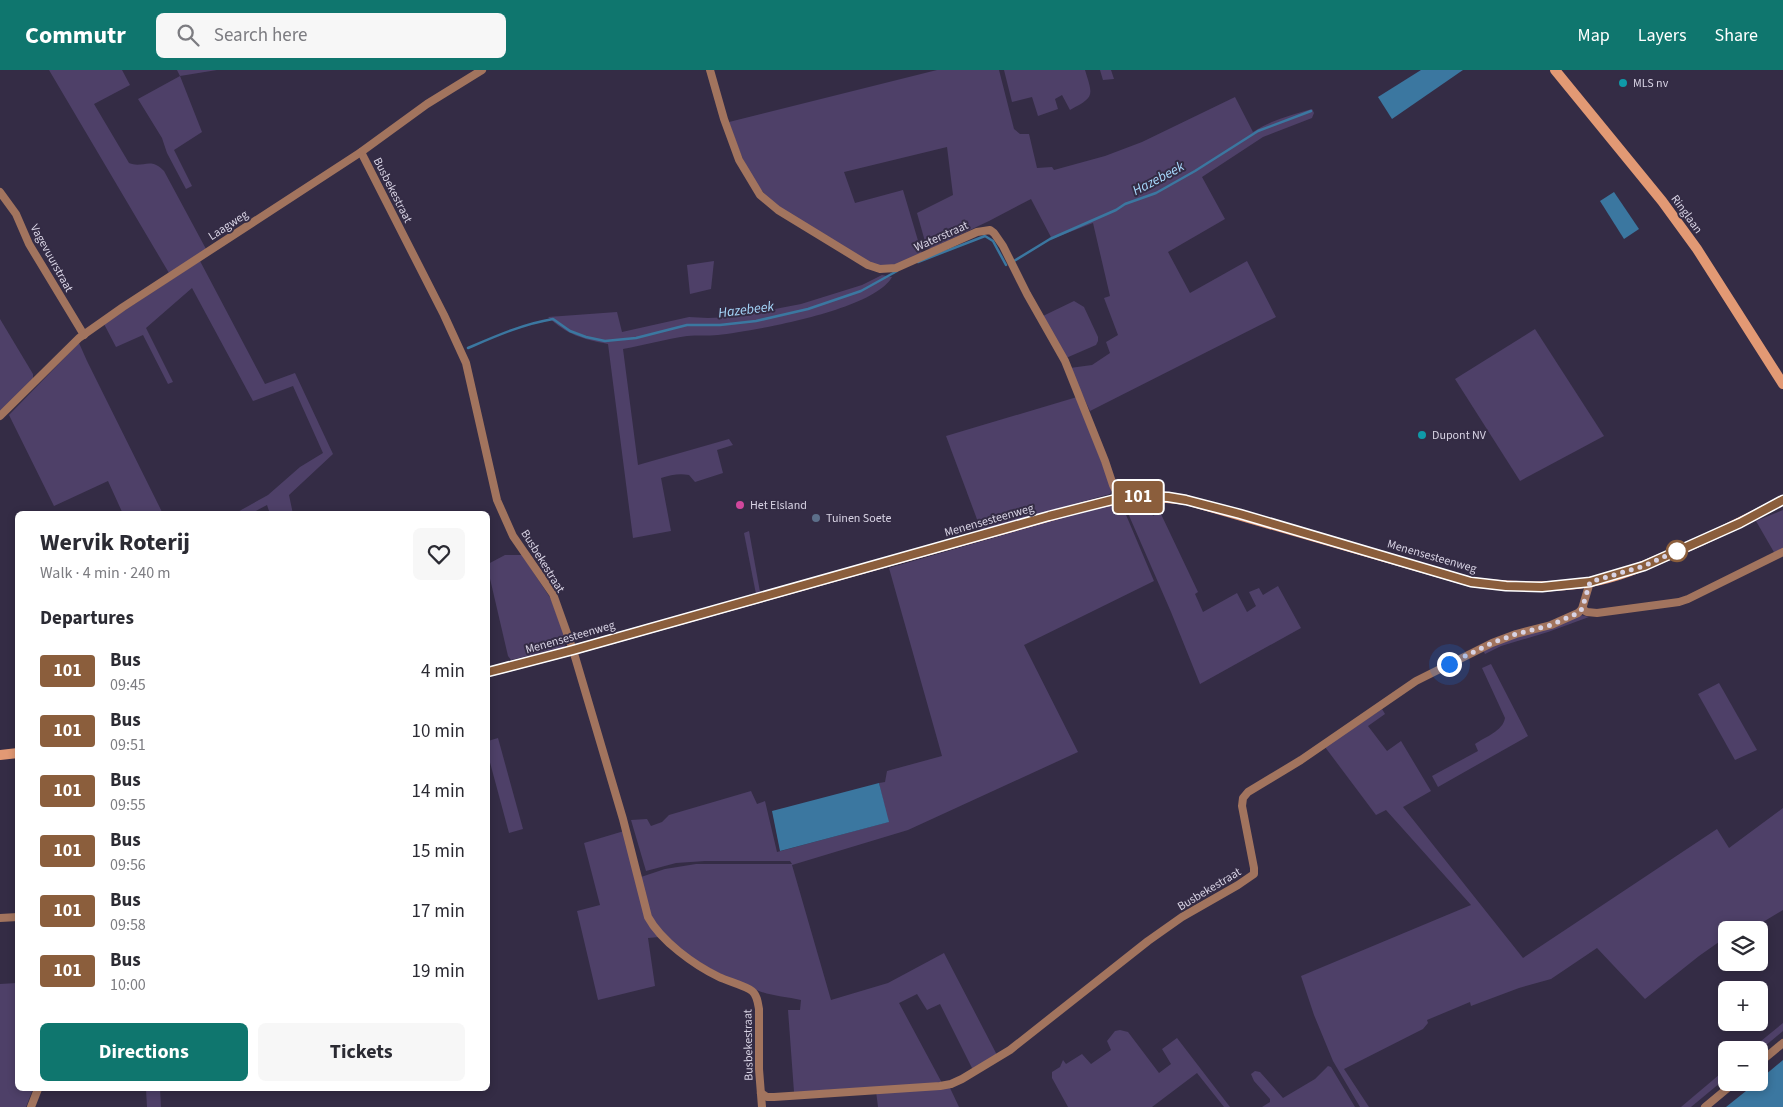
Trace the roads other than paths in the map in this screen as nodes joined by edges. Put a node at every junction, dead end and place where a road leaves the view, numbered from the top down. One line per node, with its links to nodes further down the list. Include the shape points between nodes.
1 (482, 70): 4 (street, Laagweg, via 427,104)
2 (710, 70): 9 (street, Waterstraat, via 739,160 760,195 778,210 868,265 880,269 896,268 977,232 990,230 994,233 1065,361)
3 (1555, 70): 7 (street, Ringlaan, via 1693,243)
4 (361, 152): 6 (street, Laagweg); 14 (street, Busbekestraat, via 466,363 497,500 513,536 553,594)
5 (0, 192): 6 (street, Vagevuurstraat, via 16,214 29,244)
6 (84, 335): 8 (street, Laagweg)
7 (1783, 384)
8 (0, 416)
9 (1120, 498): 12 (street, Menensesteenweg, via 1144,496 1186,500 1471,582 1533,587); 14 (street, Menensesteenweg)
10 (1783, 500): 12 (street, Menensesteenweg, via 1644,566)
11 (1783, 552): 13 (street, via 1679,602 1597,614)
12 (1590, 582): 13 (street)
13 (1582, 609): 24 (street, Busbekestraat, via 1551,625 1492,643 1416,681 1301,760 1248,792 1242,798 1242,806 1254,874 1148,941 1010,1050 977,1070 951,1084 940,1086 774,1097)
14 (573, 650): 15 (street, Menensesteenweg); 24 (street, Busbekestraat, via 648,917 653,927 680,951 718,977 752,991 759,1008)
15 (490, 671)
16 (15, 753): 17 (street)
17 (0, 754)
18 (15, 917): 19 (street)
19 (0, 918)
20 (1783, 1044): 21 (street)
21 (1768, 1056)
22 (37, 1091): 25 (street)
23 (1724, 1091): 27 (street)
24 (760, 1093): 26 (street, Busbekestraat)
25 (31, 1107)
26 (762, 1107)
27 (1705, 1107)

